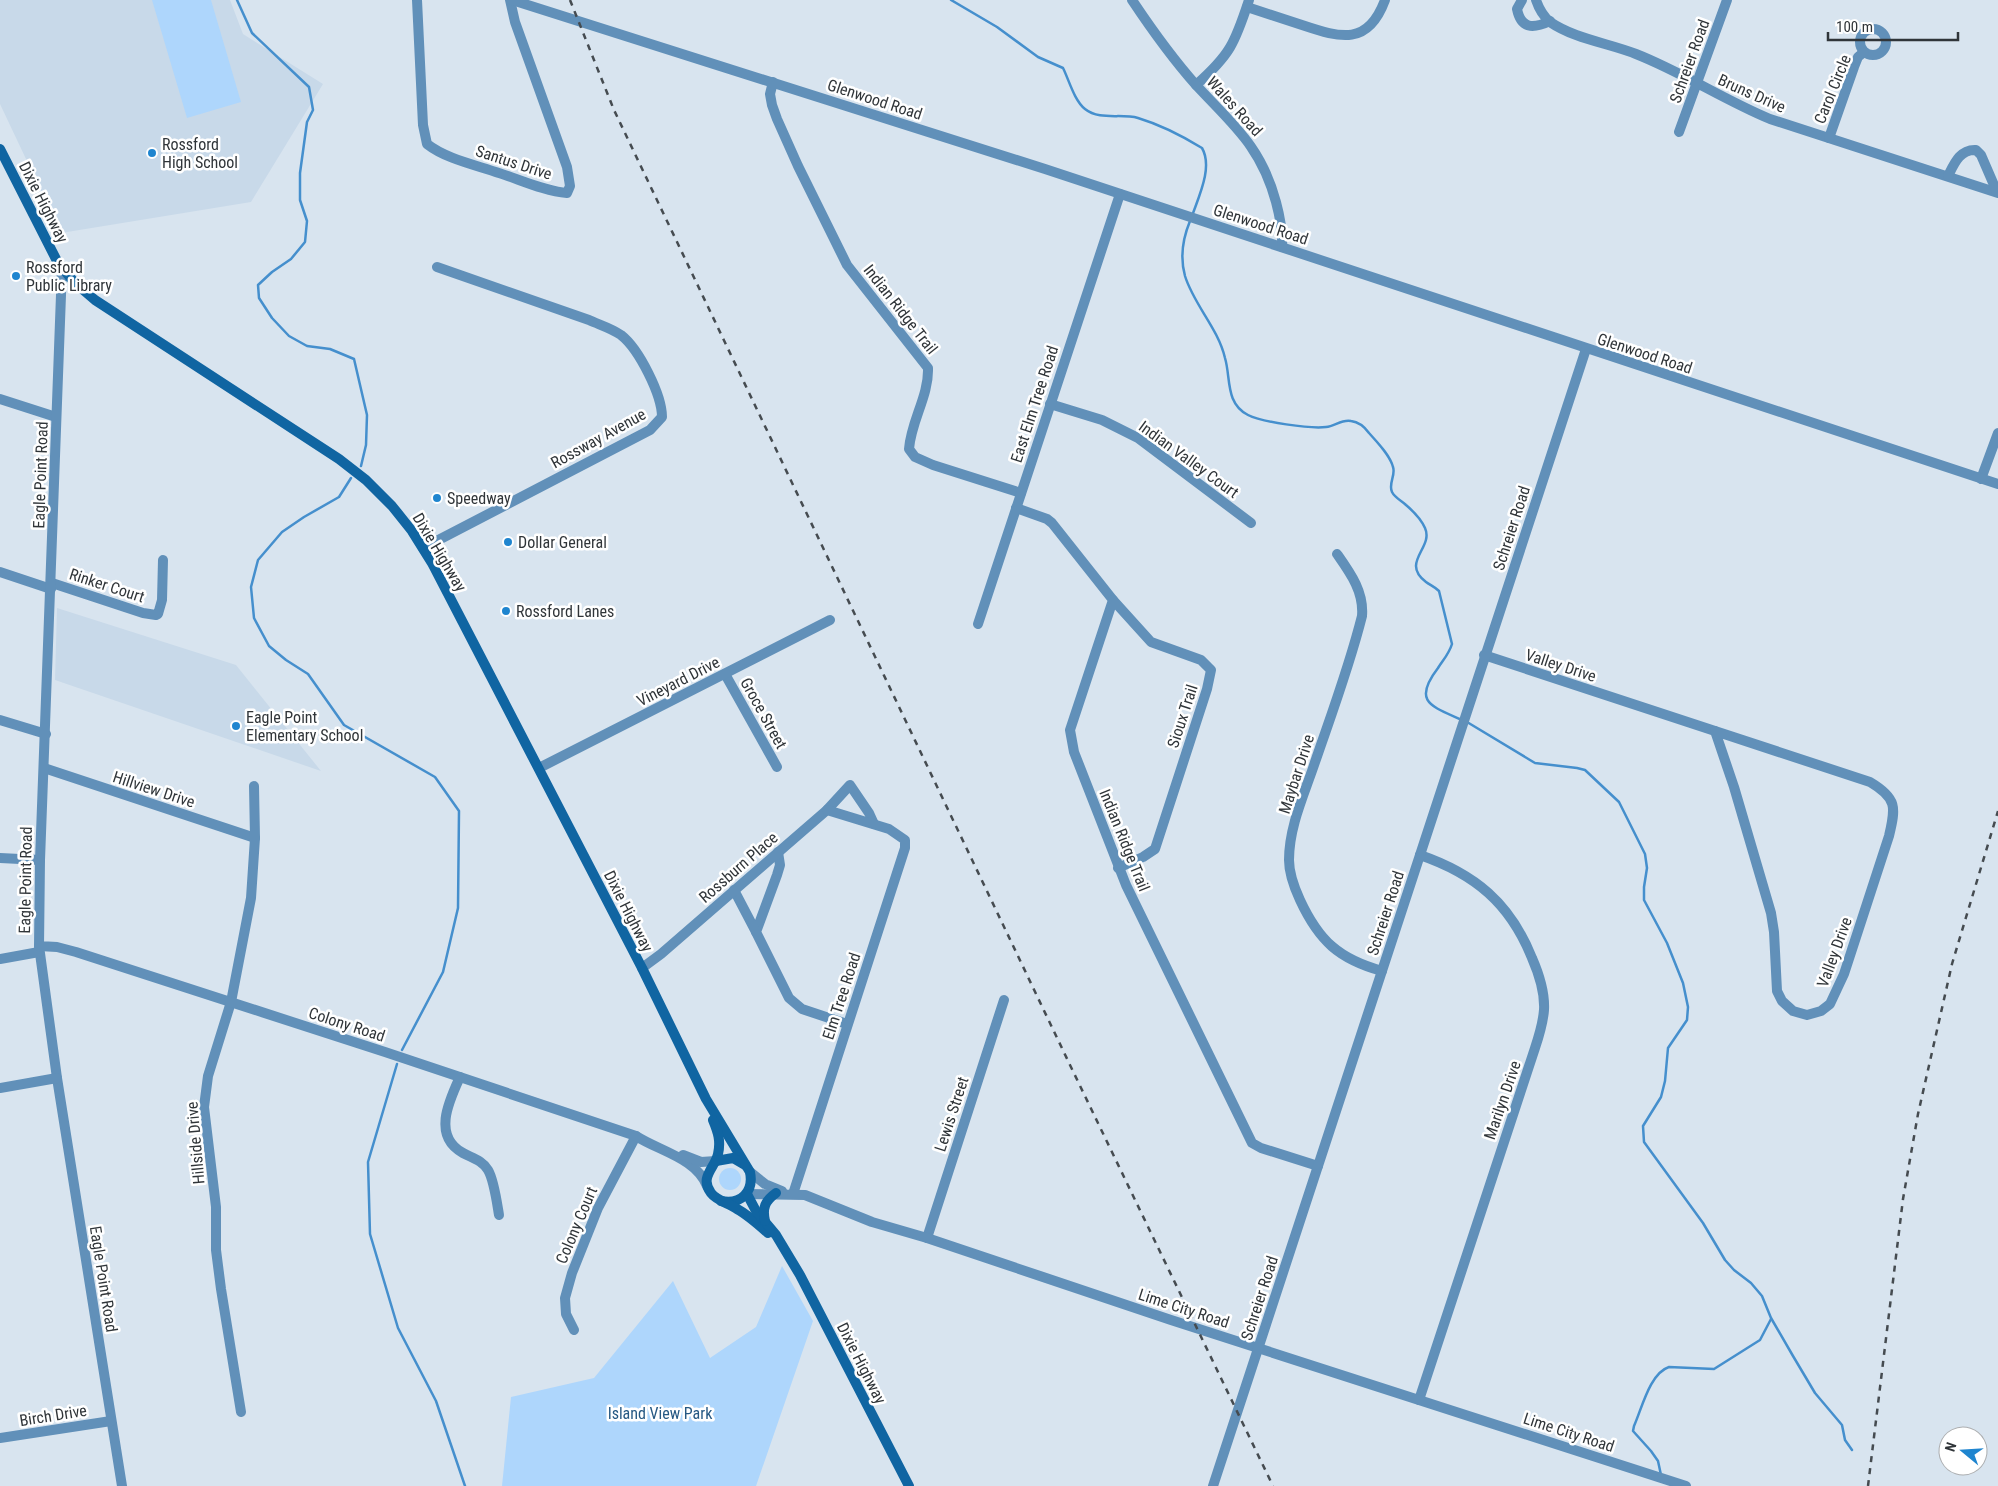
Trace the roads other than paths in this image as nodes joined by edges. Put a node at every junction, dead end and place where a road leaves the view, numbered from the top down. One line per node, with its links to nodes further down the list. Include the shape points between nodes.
1 (417, 0): 2 (street, Santus Drive, via 423,125 427,144 452,157 567,193 570,186 567,168 515,22)
2 (511, 0): 11 (street, Glenwood Road)
3 (1132, 0): 13 (street, Wales Road)
4 (1385, 0): 8 (street, via 1372,25 1358,34 1345,36 1325,33)
5 (1522, 0): 9 (street, via 1517,9 1519,19 1525,24 1532,26)
6 (1536, 0): 9 (street, Bruns Drive)
7 (1727, 0): 12 (street, Schreier Road)
8 (1248, 3): 13 (street, via 1238,34 1226,56)
9 (1550, 21): 12 (street, Bruns Drive, via 1573,33 1635,54)
10 (1864, 52): 15 (street, Carol Circle, via 1858,57)
11 (772, 82): 19 (street, Glenwood Road); 30 (street, Indian Ridge Trail, via 770,94 777,119 847,265 928,368 928,379 909,449 916,457 933,465)
12 (1696, 84): 14 (street, Schreier Road); 15 (street, Bruns Drive, via 1748,110)
13 (1196, 85): 20 (street, Wales Road, via 1230,120 1258,156 1272,186 1280,217)
14 (1679, 132)
15 (1829, 138): 17 (street, Bruns Drive)
16 (0, 149): 22 (main road, Dixie Highway)
17 (1948, 176): 18 (street, Bruns Drive); 18 (street, Bruns Drive, via 1961,154 1968,149 1976,150)
18 (1997, 192)
19 (1120, 194): 20 (street, Glenwood Road); 25 (street, East Elm Tree Road)
20 (1282, 247): 23 (street, Glenwood Road)
21 (437, 267): 33 (street, Rossway Avenue, via 589,320 622,337 642,363 654,386 662,417 656,426 643,434)
22 (62, 268): 26 (street, Eagle Point Road); 33 (main road, Dixie Highway, via 95,300 359,474 392,506)
23 (1586, 349): 28 (street, Glenwood Road); 41 (street, Schreier Road)
24 (0, 399): 26 (street)
25 (1050, 404): 30 (street, East Elm Tree Road); 32 (street, Indian Valley Court, via 1102,420 1138,438)
26 (56, 417): 37 (street, Eagle Point Road)
27 (1998, 433): 28 (street)
28 (1981, 479): 29 (street, Glenwood Road)
29 (1998, 484)
30 (1020, 493): 31 (street, East Elm Tree Road)
31 (1016, 508): 38 (street, via 1052,523); 40 (street, East Elm Tree Road)
32 (1251, 523)
33 (424, 548): 48 (main road, Dixie Highway)
34 (1337, 554): 63 (street, Maybar Drive, via 1354,579 1363,603 1362,616 1299,810 1289,861 1297,893 1320,935 1351,960)
35 (163, 560): 37 (street, Rinker Court, via 162,600 156,615)
36 (0, 572): 37 (street)
37 (51, 586): 45 (street, Eagle Point Road)
38 (1114, 600): 57 (street, Indian Ridge Trail, via 1070,730 1074,752); 57 (street, Sioux Trail, via 1150,642 1201,660 1211,670 1208,689 1155,849)
39 (830, 620): 42 (street, Vineyard Drive)
40 (978, 624)
41 (1484, 656): 44 (street, Valley Drive); 54 (street, Schreier Road)
42 (725, 674): 46 (street, Groce Street); 48 (street, Vineyard Drive)
43 (0, 720): 45 (street)
44 (1715, 731): 44 (street, Valley Drive, via 1771,913 1777,992 1782,1002 1793,1011 1814,1014 1830,1004 1844,974 1889,836 1893,816 1890,796 1870,782)
45 (46, 734): 47 (street, Eagle Point Road)
46 (777, 767)
47 (44, 768): 52 (street, Hillview Drive); 56 (street, Eagle Point Road)
48 (539, 768): 62 (main road, Dixie Highway)
49 (254, 786): 52 (street, Hillside Drive)
50 (827, 810): 51 (street, Elm Tree Road); 51 (street, Rossburn Place, via 850,785); 53 (street, Rossburn Place)
51 (874, 824): 66 (street, Elm Tree Road, via 900,836 905,848)
52 (255, 838): 65 (street, Hillside Drive, via 251,898)
53 (778, 852): 58 (street, Rossburn Place); 59 (street, via 780,865)
54 (1420, 855): 63 (street, Schreier Road); 86 (street, Marilyn Drive, via 1475,881 1508,913 1535,966 1544,1010 1535,1048)
55 (0, 858): 56 (street)
56 (40, 860): 60 (street, Eagle Point Road)
57 (1118, 868): 73 (street, Indian Ridge Trail, via 1252,1143)
58 (734, 890): 59 (street); 62 (street, Rossburn Place)
59 (756, 932): 66 (street, via 789,998 802,1009)
60 (39, 949): 61 (street, Colony Road); 65 (street, Colony Road, via 57,947 76,952); 67 (street, Eagle Point Road)
61 (0, 959)
62 (642, 968): 70 (main road, Dixie Highway)
63 (1382, 971): 73 (street, Schreier Road)
64 (1004, 1000): 82 (street, Lewis Street)
65 (231, 1002): 68 (street, Colony Road); 87 (street, Hillside Drive, via 208,1076 204,1107 216,1207 216,1250)
66 (847, 1024): 78 (street, Elm Tree Road)
67 (57, 1078): 69 (street); 88 (street, Eagle Point Road)
68 (460, 1078): 71 (street, Colony Road); 80 (street, via 448,1105 445,1135 460,1152 481,1162 488,1170)
69 (0, 1088)
70 (706, 1099): 72 (main road, Dixie Highway, via 720,1140); 74 (main road, Dixie Highway)
71 (640, 1138): 72 (street, Colony Road, via 669,1147 693,1160); 75 (street, Colony Road, via 688,1164 703,1176); 84 (street, Colony Court, via 598,1208 572,1273 564,1298 566,1314)
72 (716, 1160): 74 (main road, via 733,1158); 75 (main road, Dixie Highway, via 708,1172)
73 (1318, 1166): 85 (street, Schreier Road)
74 (748, 1169): 77 (main road, via 751,1184); 78 (street, Lime City Road, via 765,1184)
75 (707, 1186): 79 (main road, Dixie Highway)
76 (776, 1193): 77 (street, Lime City Road); 78 (street, Lime City Road); 81 (main road, via 765,1204)
77 (747, 1194): 79 (main road, via 734,1202); 81 (main road, Dixie Highway)
78 (790, 1194): 82 (street, Lime City Road, via 805,1195 872,1222)
79 (721, 1201): 83 (main road, Dixie Highway, via 745,1214 773,1237)
80 (499, 1215)
81 (765, 1222): 83 (main road, Dixie Highway)
82 (927, 1238): 85 (street, Lime City Road)
83 (787, 1254): 91 (main road, Dixie Highway)
84 (574, 1330)
85 (1258, 1348): 86 (street, Lime City Road); 92 (street, Schreier Road)
86 (1419, 1400): 93 (street, Lime City Road)
87 (241, 1412)
88 (111, 1421): 89 (street, Birch Drive); 90 (street, Eagle Point Road)
89 (0, 1438)
90 (122, 1486)
91 (909, 1486)
92 (1213, 1486)
93 (1686, 1486)

